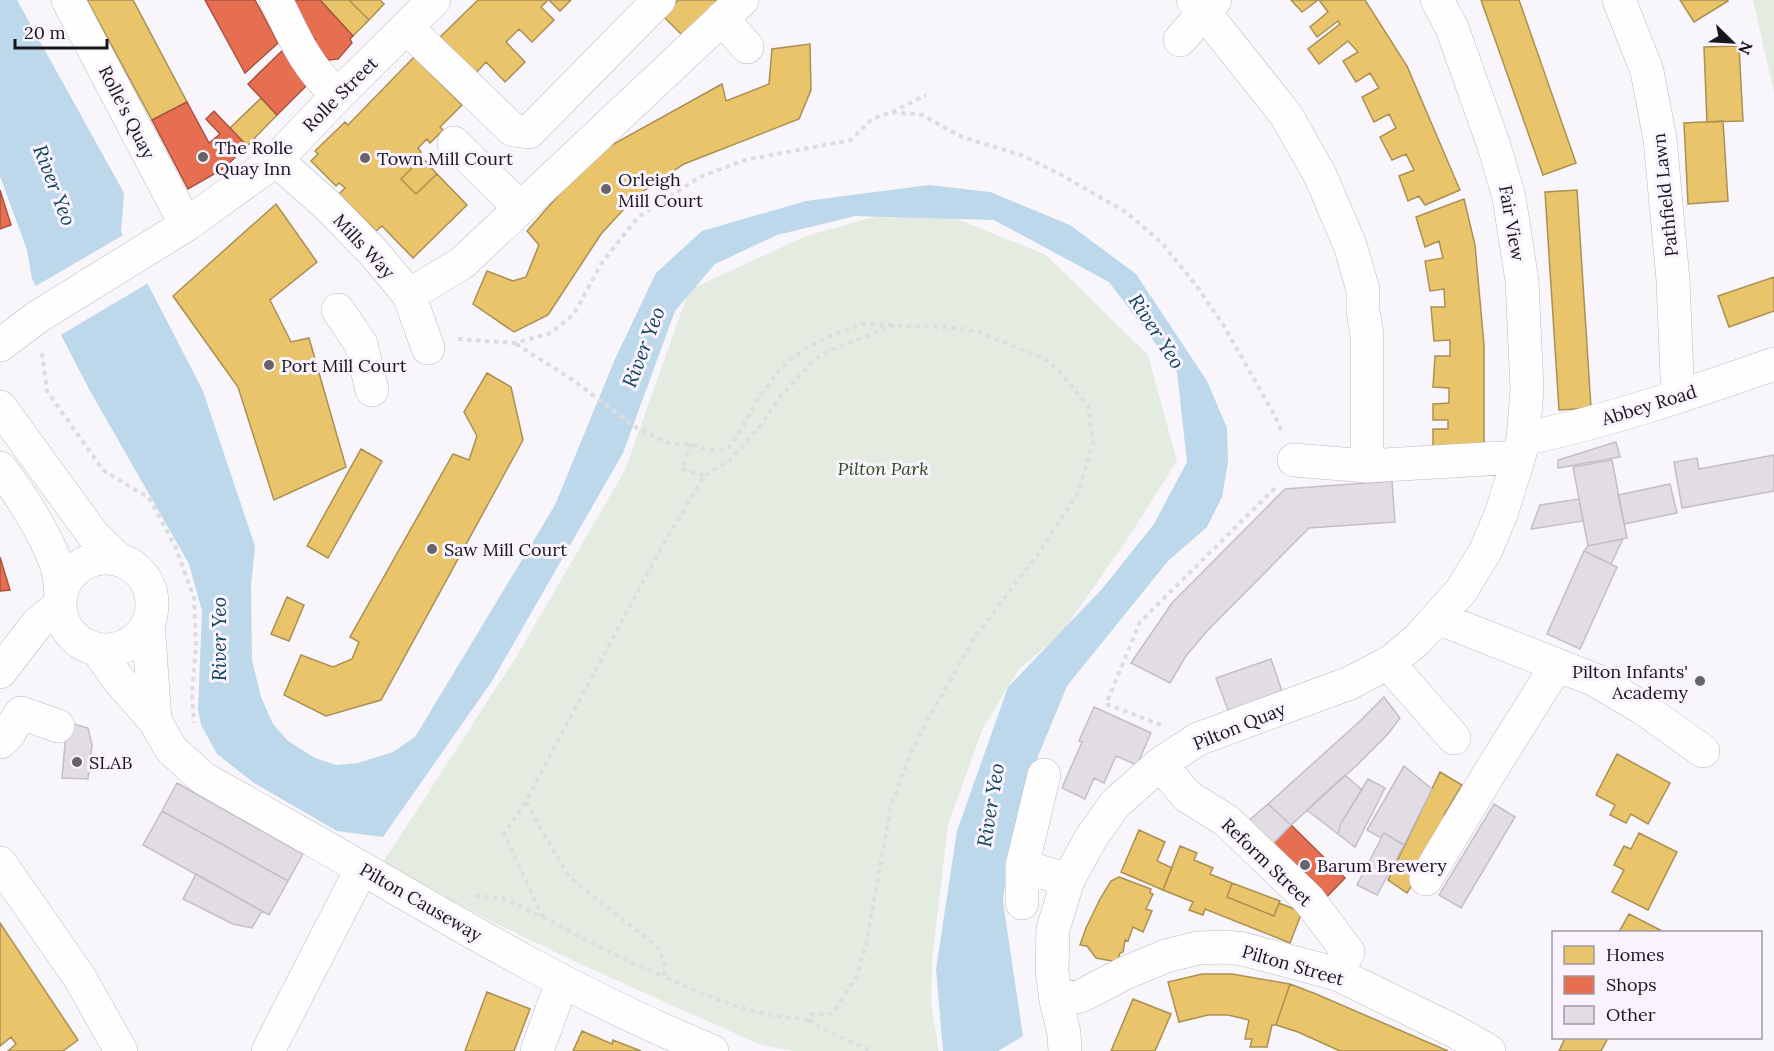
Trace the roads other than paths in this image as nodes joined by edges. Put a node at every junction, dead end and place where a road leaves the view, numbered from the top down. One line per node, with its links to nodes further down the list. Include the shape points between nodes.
1 (68, 0): 16 (street, Rolle's Quay)
2 (276, 0): 12 (street, via 302,55)
3 (434, 0): 9 (street, Rolle Street)
4 (658, 0): 9 (street, via 529,132 513,130)
5 (1437, 0): 25 (street, Fair View, via 1452,28 1509,197 1522,281 1527,390)
6 (1618, 0): 23 (street, Pathfield Lawn, via 1647,71 1660,139)
7 (1204, 4): 10 (street); 27 (street, via 1286,115 1320,175 1350,245 1363,290 1367,336)
8 (732, 9): 11 (street); 15 (street)
9 (407, 27): 12 (street, Rolle Street)
10 (1180, 40)
11 (747, 47)
12 (338, 95): 14 (street, Rolle Street)
13 (454, 143): 15 (street)
14 (276, 160): 16 (street, Rolle Street); 17 (street, Mills Way, via 374,252)
15 (520, 208): 17 (street, via 462,263)
16 (186, 225): 19 (street, Rolle Street)
17 (409, 295): 20 (street, Mills Way)
18 (338, 310): 22 (street, via 361,344)
19 (2, 341)
20 (428, 348)
21 (1774, 364): 23 (street, Abbey Road)
22 (372, 390)
23 (1681, 396): 25 (street, Abbey Road)
24 (0, 407): 29 (street, via 94,536)
25 (1521, 448): 27 (street, Abbey Road); 31 (street, Pilton Quay, via 1486,550 1461,591)
26 (1294, 460): 27 (street, Abbey Road)
27 (1367, 466)
28 (0, 468): 30 (street, via 48,547 58,571)
29 (118, 559): 30 (street, via 86,562 69,576); 32 (street, via 136,569 147,585 152,611)
30 (60, 599): 33 (street, via 61,617 67,629); 36 (street)
31 (1438, 618): 34 (street, Pilton Quay); 35 (street)
32 (148, 623): 33 (street, via 127,645 112,650); 37 (street, Pilton Causeway)
33 (91, 648): 36 (street, via 48,648); 37 (street, Pilton Causeway)
34 (1388, 663): 39 (street); 42 (street, Pilton Quay, via 1350,683 1198,739)
35 (1557, 665): 41 (street, via 1595,680 1641,707); 47 (street)
36 (1, 668)
37 (155, 721): 46 (street, Pilton Causeway, via 171,749 203,778)
38 (58, 726): 40 (street, via 21,713 7,738)
39 (1454, 738)
40 (0, 742)
41 (1703, 751)
42 (1160, 764): 48 (street, Pilton Quay, via 1115,804 1090,838); 50 (street, Reform Street, via 1187,796 1227,821 1309,900 1348,952)
43 (1044, 775): 45 (street)
44 (0, 863): 53 (street, via 80,978)
45 (1022, 866): 48 (street); 49 (street)
46 (362, 868): 51 (street, Pilton Causeway); 54 (street)
47 (1426, 879)
48 (1068, 880): 52 (street, Pilton Quay, via 1053,929)
49 (1022, 903)
50 (1337, 974): 52 (street, Pilton Street, via 1243,949 1198,948 1166,956 1082,996); 58 (street, Pilton Street)
51 (562, 982): 55 (street); 56 (street, Pilton Causeway)
52 (1056, 1000): 57 (street, Pilton Quay)
53 (121, 1051)
54 (268, 1051)
55 (537, 1051)
56 (712, 1051)
57 (1065, 1051)
58 (1489, 1051)

